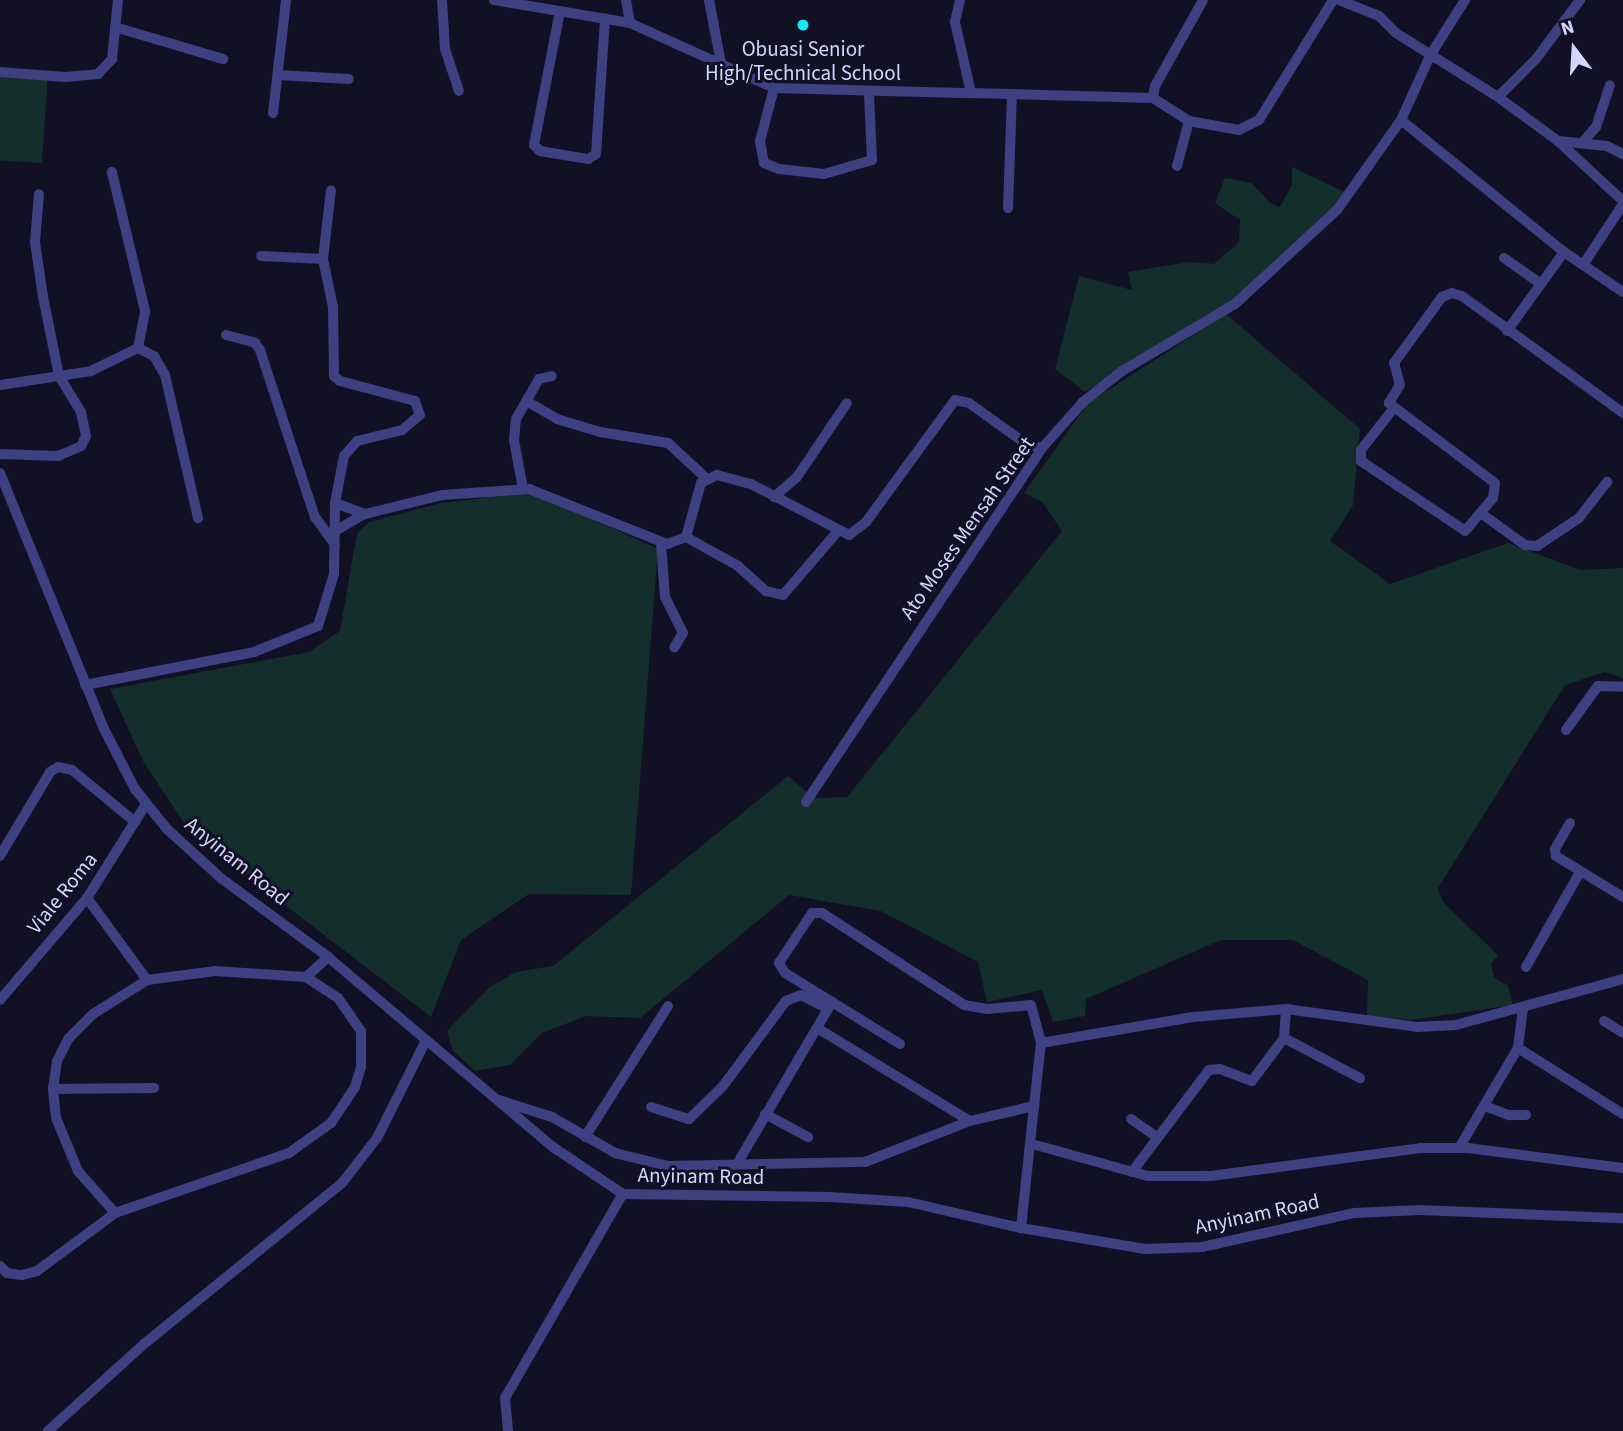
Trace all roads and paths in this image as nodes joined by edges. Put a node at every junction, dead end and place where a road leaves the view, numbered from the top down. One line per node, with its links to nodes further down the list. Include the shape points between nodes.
1 (118, 0): 15 (street)
2 (286, 0): 20 (street)
3 (442, 0): 24 (street, via 445,49)
4 (494, 0): 12 (street)
5 (626, 0): 14 (street)
6 (709, 0): 18 (street)
7 (960, 0): 26 (street, via 955,22)
8 (1203, 0): 29 (street, via 1155,86)
9 (1336, 0): 16 (street, via 1379,16 1396,33); 32 (street, via 1250,127 1239,130)
10 (1465, 0): 16 (street, Ato Moses Mensah Street)
11 (1580, 0): 28 (street, via 1536,60)
12 (560, 11): 13 (street); 13 (street, via 534,145 540,151 587,159 596,154)
13 (605, 19): 14 (street)
14 (630, 23): 18 (street)
15 (115, 27): 17 (street); 19 (street, via 112,59 98,74 65,78)
16 (1431, 54): 28 (street); 31 (street, Ato Moses Mensah Street)
17 (223, 59)
18 (722, 69): 23 (street)
19 (0, 72)
20 (278, 75): 21 (street); 30 (street)
21 (349, 79)
22 (1610, 85): 34 (street, via 1596,127)
23 (774, 88): 25 (street); 25 (street, via 760,141 764,163 824,174 872,160)
24 (459, 91)
25 (869, 93): 26 (street)
26 (971, 93): 27 (street)
27 (1012, 94): 29 (street); 41 (street)
28 (1498, 97): 33 (street)
29 (1153, 98): 32 (street)
30 (273, 113)
31 (1401, 120): 42 (street); 59 (street, Ato Moses Mensah Street, via 1337,210 1293,256 1235,304 1122,372 1083,402)
32 (1189, 121): 36 (street)
33 (1558, 141): 34 (street); 40 (street)
34 (1582, 143): 35 (street, via 1607,146)
35 (1623, 155)
36 (1177, 166)
37 (112, 172): 51 (street, via 145,311)
38 (331, 190): 45 (street)
39 (39, 194): 52 (street, via 36,254)
40 (1623, 202): 46 (street)
41 (1008, 208)
42 (1564, 252): 46 (street); 47 (street)
43 (261, 256): 45 (street)
44 (1504, 258): 47 (street)
45 (323, 259): 66 (street, via 333,307 334,376 340,382 411,399 421,408 419,418 402,430 363,438 352,445 341,463)
46 (1583, 265): 48 (street)
47 (1541, 284): 49 (street)
48 (1623, 292)
49 (1507, 331): 57 (street, via 1462,296 1442,297 1394,363 1400,384 1390,399); 58 (street)
50 (226, 335): 74 (street, via 255,343 260,350 316,517)
51 (138, 348): 52 (street, via 107,366); 69 (street, via 154,356 165,374)
52 (59, 376): 54 (street); 60 (street, via 85,423 81,446 58,456)
53 (552, 376): 55 (street, via 539,379)
54 (0, 385)
55 (528, 402): 62 (street, via 557,419 600,432 668,443); 64 (street, via 514,428)
56 (847, 403): 65 (street, via 797,477)
57 (1392, 409): 68 (street, via 1491,476 1497,490); 68 (street, via 1361,450 1361,461 1459,529 1472,527)
58 (1623, 413)
59 (1042, 448): 71 (street, via 1026,444 969,403 955,400 859,531 849,535); 79 (street, Ato Moses Mensah Street)
60 (0, 454)
61 (0, 472): 76 (street, Anyinam Road)
62 (706, 478): 65 (street, via 733,478); 72 (street)
63 (1607, 482): 68 (street, via 1579,518 1536,546 1525,545)
64 (523, 489): 67 (street, via 442,495); 73 (street, via 538,491)
65 (774, 497): 71 (street)
66 (335, 503): 67 (street); 70 (street)
67 (365, 514): 70 (street)
68 (1482, 514)
69 (198, 518)
70 (335, 531): 74 (street)
71 (838, 531): 72 (street, via 783,595 766,591 738,566)
72 (686, 537): 73 (street)
73 (662, 543): 75 (street, via 665,597 683,630)
74 (335, 545): 76 (street, via 325,614 306,635 254,652)
75 (674, 648)
76 (85, 685): 80 (street, Anyinam Road, via 124,770)
77 (1623, 687): 78 (street, via 1598,686)
78 (1566, 730)
79 (806, 802)
80 (146, 804): 81 (street, Viale Roma); 87 (street, Anyinam Road, via 188,851)
81 (135, 822): 83 (street, via 72,770 58,767 50,772); 86 (street, Viale Roma)
82 (1570, 823): 84 (street, via 1555,853)
83 (0, 856)
84 (1580, 872): 85 (street); 88 (street)
85 (1623, 897)
86 (87, 898): 91 (street); 92 (street, Viale Roma)
87 (328, 957): 89 (street); 101 (street, Anyinam Road)
88 (1526, 967)
89 (306, 977): 91 (street, via 215,971); 126 (street, via 338,998 361,1031 361,1067 344,1108 311,1141 289,1153)
90 (1623, 979): 96 (street)
91 (147, 980): 106 (street, via 93,1014 68,1039 57,1061)
92 (0, 1000)
93 (668, 1006): 117 (street)
94 (830, 1006): 98 (street); 102 (street, via 785,973 779,963 794,935 816,912 964,1005 987,1009 1031,1005); 103 (street); 111 (street, via 801,995 786,1001 723,1086 689,1119)
95 (1286, 1009): 96 (street, via 1417,1027 1456,1025); 100 (street); 102 (street, via 1193,1017)
96 (1523, 1009): 104 (street)
97 (1604, 1021): 99 (street)
98 (817, 1028): 112 (street); 116 (street)
99 (1623, 1033)
100 (1284, 1038): 105 (street); 119 (street, via 1252,1081 1220,1069 1209,1070)
101 (426, 1040): 108 (street, Anyinam Road); 130 (street, via 377,1138 342,1183 144,1344)
102 (1041, 1043): 109 (street)
103 (900, 1044)
104 (1518, 1048): 110 (street); 113 (street)
105 (1360, 1078)
106 (53, 1088): 107 (street); 126 (street, via 64,1145 90,1186)
107 (154, 1088)
108 (493, 1098): 117 (street, via 552,1116); 125 (street, Anyinam Road, via 572,1161)
109 (1034, 1106): 116 (street); 120 (street)
110 (1485, 1106): 114 (street, via 1509,1115); 121 (street)
111 (651, 1107)
112 (765, 1114): 118 (street); 122 (street)
113 (1623, 1114)
114 (1526, 1115)
115 (1130, 1119): 119 (street)
116 (970, 1121): 122 (street, via 865,1162)
117 (585, 1137): 122 (street, via 644,1162)
118 (808, 1137)
119 (1157, 1137): 124 (street)
120 (1032, 1144): 124 (street); 128 (street)
121 (1459, 1148): 123 (street); 124 (street, via 1394,1150 1211,1176)
122 (737, 1164)
123 (1623, 1168)
124 (1132, 1172)
125 (623, 1194): 128 (street, Anyinam Road, via 908,1202); 131 (street, via 505,1398)
126 (115, 1213): 129 (street, via 37,1271 6,1273)
127 (1623, 1219): 128 (street, Anyinam Road, via 1420,1210 1354,1213 1202,1247 1157,1248)
128 (1021, 1228)
129 (0, 1266)
130 (48, 1431)
131 (508, 1431)

